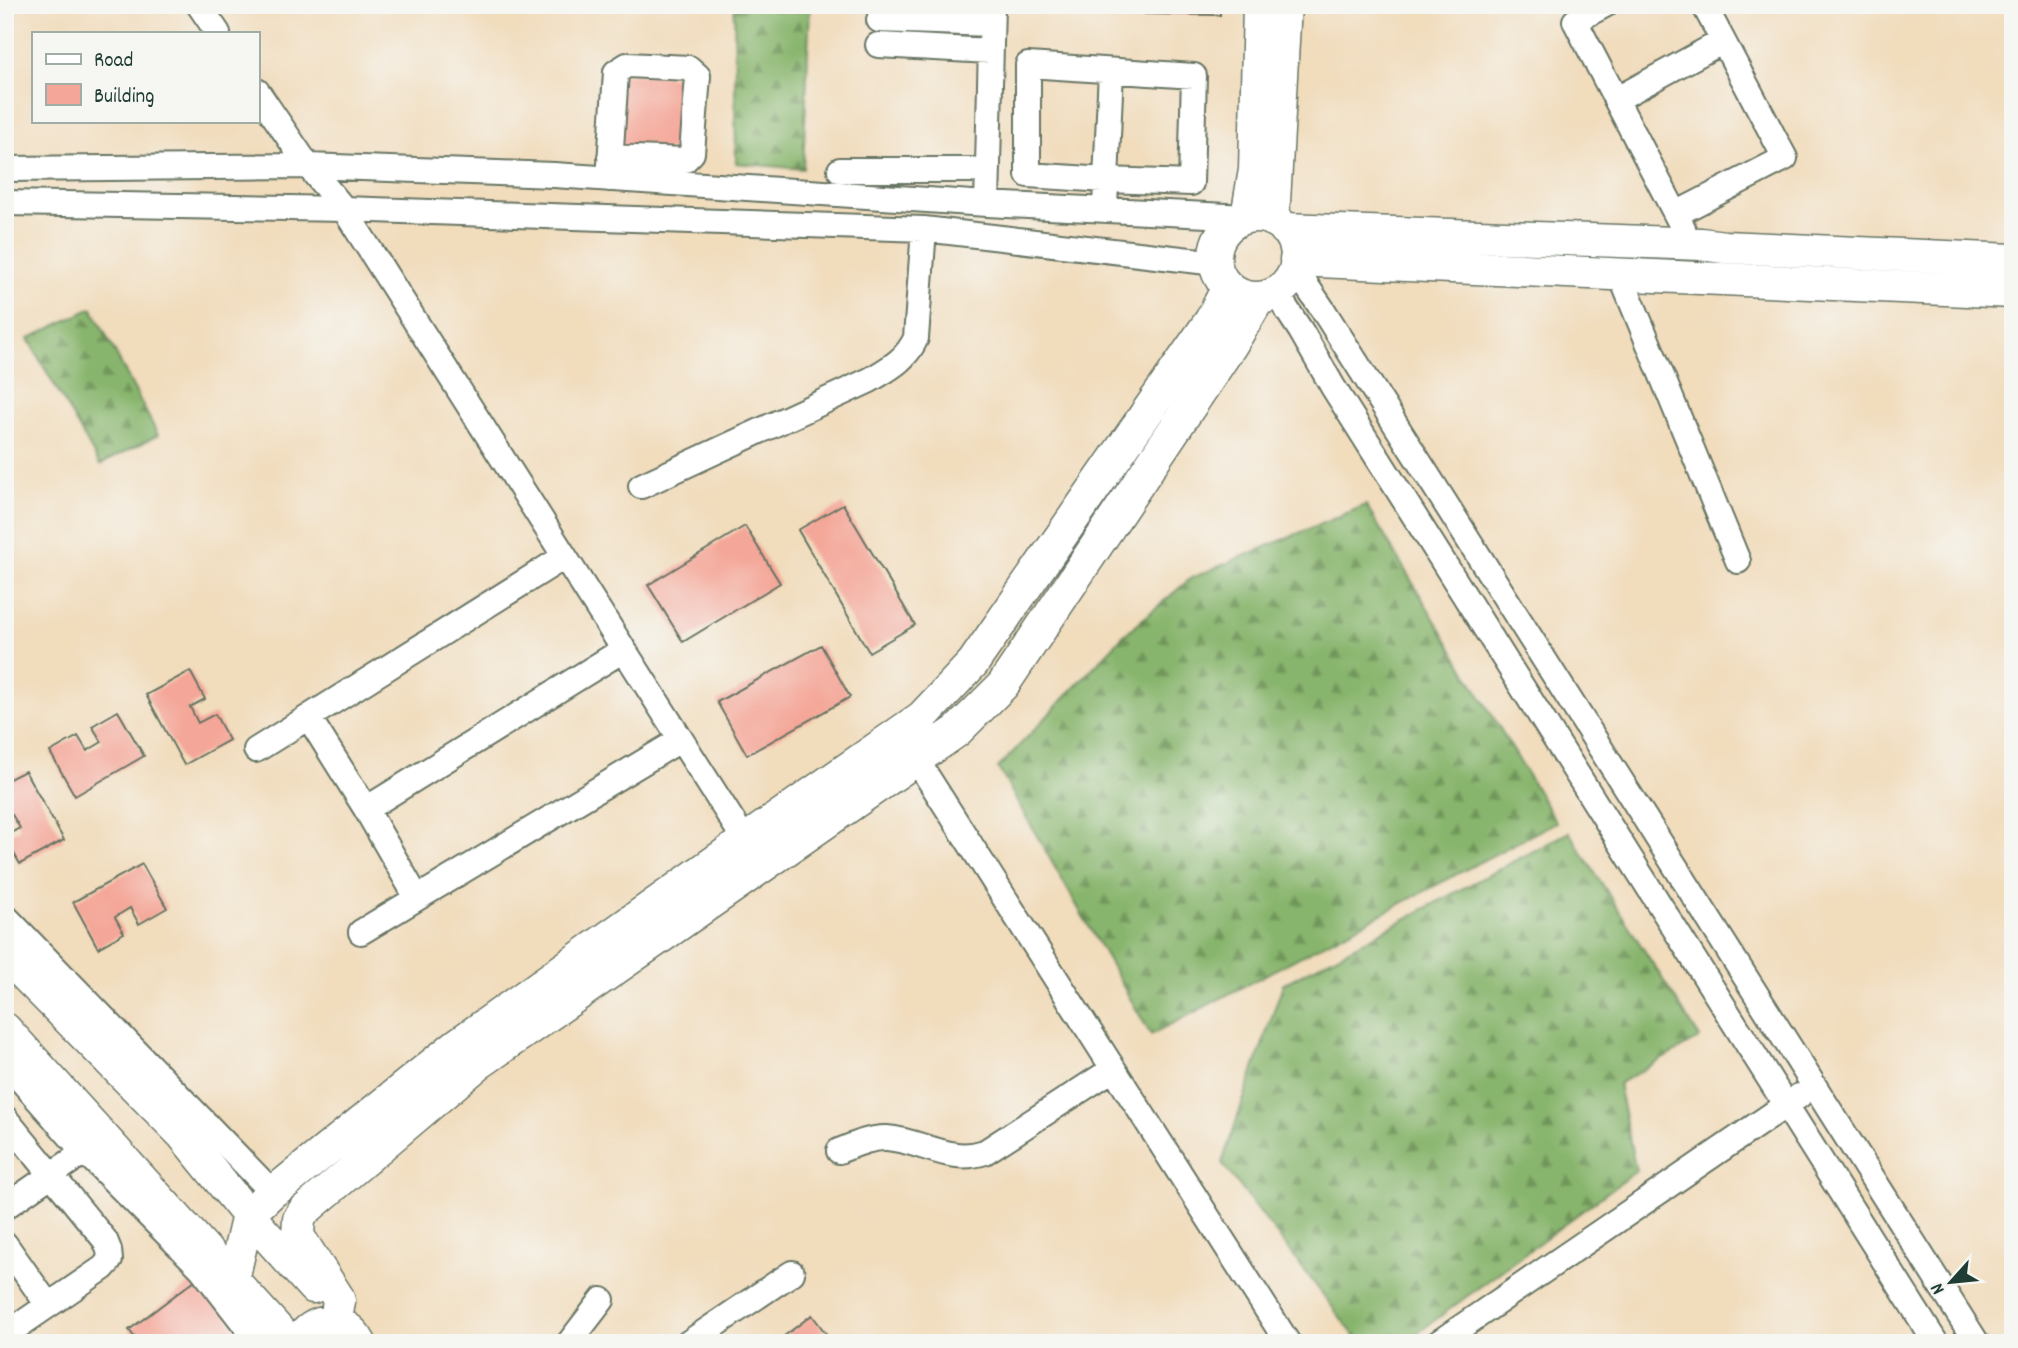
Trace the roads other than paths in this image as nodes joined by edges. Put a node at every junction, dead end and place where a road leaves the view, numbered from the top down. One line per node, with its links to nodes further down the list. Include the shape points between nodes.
1 (199, 5): 8 (street)
2 (1259, 5): 26 (main road, via 1255,170)
3 (1285, 5): 26 (main road)
4 (1605, 5): 14 (street, via 1575,21)
5 (1704, 5): 9 (street)
6 (991, 15): 7 (street); 11 (street)
7 (879, 20)
8 (217, 32)
9 (1723, 41): 14 (street); 25 (street, via 1785,158)
10 (878, 45): 11 (street)
11 (990, 51): 19 (street)
12 (1111, 71): 20 (street); 20 (street, via 1028,65 1028,175); 20 (street, via 1194,76 1191,183)
13 (259, 95): 15 (street)
14 (1616, 99): 25 (street)
15 (308, 166): 16 (street); 17 (street); 23 (street)
16 (610, 168): 16 (street, via 616,72 627,65 689,68 698,76 692,153 685,160); 22 (street)
17 (5, 169)
18 (841, 170): 19 (street)
19 (988, 170): 22 (street)
20 (1106, 180): 24 (street)
21 (5, 204): 23 (street)
22 (987, 204): 24 (street)
23 (344, 209): 27 (street); 36 (street)
24 (1105, 211): 26 (street)
25 (1676, 214): 28 (street)
26 (1268, 222): 28 (main road); 30 (main road, via 1294,243); 32 (main road, via 1232,224 1221,236 1216,249)
27 (924, 229): 32 (street); 35 (street, via 916,338 898,363)
28 (1692, 244): 29 (main road)
29 (2007, 260): 34 (street)
30 (1296, 264): 31 (main road); 33 (main road, via 1285,286); 52 (street)
31 (1620, 274): 34 (main road); 37 (street)
32 (1222, 275): 33 (main road, via 1240,295); 44 (main road, via 1210,320 973,663 922,717)
33 (1267, 295): 42 (main road, via 1003,685 957,731); 53 (street, via 1301,331)
34 (2011, 298)
35 (641, 486)
36 (564, 557): 38 (street); 39 (street)
37 (1738, 561)
38 (623, 650): 40 (street); 43 (street)
39 (309, 718): 41 (street); 43 (street)
40 (680, 740): 44 (street); 45 (street)
41 (256, 750)
42 (916, 759): 44 (main road); 51 (street)
43 (366, 809): 45 (street)
44 (753, 853): 58 (main road, via 458,1044); 66 (main road, via 478,1064 304,1210 298,1236 337,1296)
45 (417, 898): 47 (street)
46 (5, 916): 58 (street)
47 (361, 932)
48 (5, 955): 60 (main road, via 182,1134)
49 (5, 1029): 63 (main road)
50 (5, 1062): 56 (street)
51 (1113, 1069): 55 (street, via 985,1152 956,1156 884,1138); 73 (street)
52 (1814, 1084): 53 (street); 76 (street)
53 (1786, 1105): 74 (street); 75 (street)
54 (5, 1118): 57 (street)
55 (839, 1151)
56 (85, 1152): 57 (street); 68 (street, via 201,1268 252,1334)
57 (51, 1176): 59 (street); 65 (street, via 104,1240 110,1260)
58 (272, 1192): 60 (main road)
59 (5, 1207)
60 (248, 1215): 63 (main road); 66 (main road)
61 (6, 1246): 65 (street)
62 (792, 1273): 72 (street)
63 (233, 1279): 69 (main road)
64 (602, 1300): 71 (street)
65 (48, 1305): 67 (street)
66 (349, 1329): 70 (main road, via 336,1323 318,1324)
67 (5, 1335)
68 (254, 1343)
69 (290, 1343)
70 (298, 1343)
71 (569, 1343)
72 (688, 1343)
73 (1288, 1343)
74 (1438, 1343)
75 (1936, 1343)
76 (1977, 1343)

